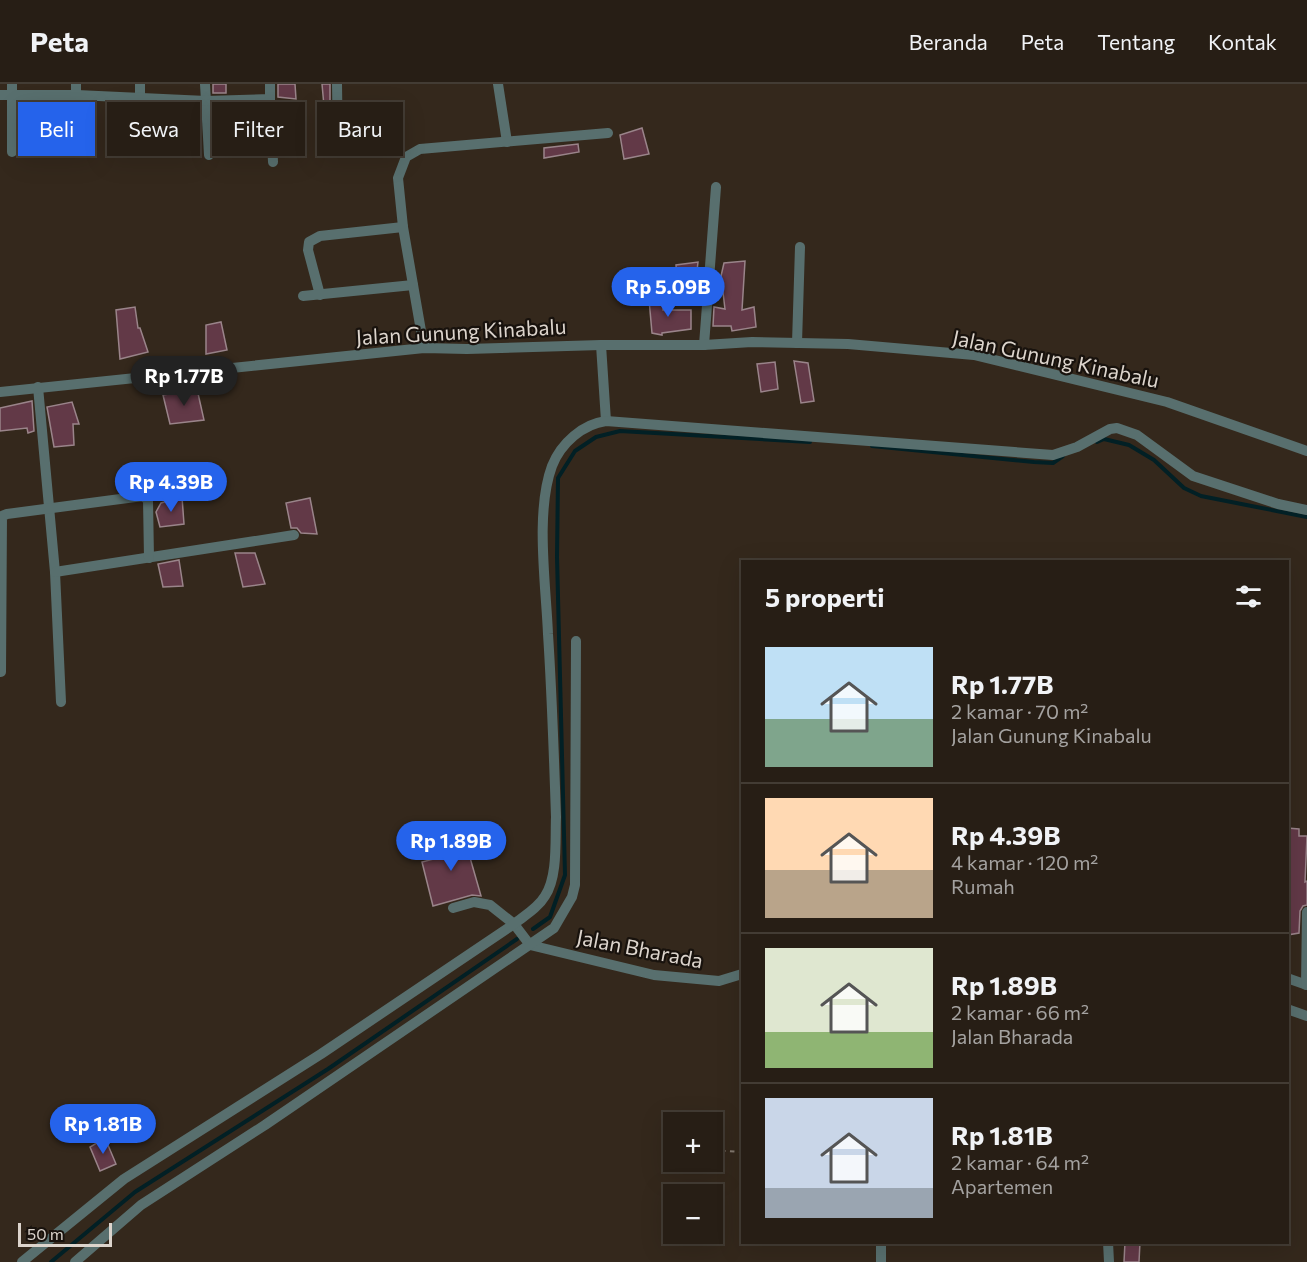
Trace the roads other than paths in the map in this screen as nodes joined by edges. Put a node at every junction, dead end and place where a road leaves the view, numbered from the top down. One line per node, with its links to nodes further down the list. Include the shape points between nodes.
1 (140, 84): 9 (street)
2 (205, 84): 11 (street)
3 (270, 84): 10 (street)
4 (337, 84): 13 (street)
5 (498, 84): 15 (street)
6 (12, 90): 7 (street); 8 (street); 16 (street)
7 (76, 90): 9 (street)
8 (0, 95)
9 (141, 99): 11 (street); 12 (street)
10 (270, 99): 11 (street); 18 (street)
11 (206, 101): 17 (street)
12 (141, 102)
13 (337, 102)
14 (608, 133): 15 (street)
15 (507, 141): 20 (street, via 420,149 410,154 398,178)
16 (12, 152)
17 (208, 155)
18 (273, 162)
19 (716, 187): 27 (street)
20 (403, 227): 22 (street); 23 (street, via 320,236 309,242)
21 (800, 247): 25 (street)
22 (413, 285): 23 (street); 28 (street)
23 (320, 295): 24 (street)
24 (303, 296)
25 (797, 343): 27 (street, Jalan Gunung Kinabalu); 32 (street, Jalan Gunung Kinabalu, via 974,355 1167,402)
26 (601, 345): 27 (street, Jalan Gunung Kinabalu); 28 (street, Jalan Gunung Kinabalu); 31 (street)
27 (704, 345)
28 (424, 348): 29 (street, Jalan Gunung Kinabalu)
29 (38, 387): 30 (street, Jalan Gunung Kinabalu); 33 (street)
30 (0, 392)
31 (606, 421): 34 (street, via 1053,455 1117,428 1137,435 1193,476); 43 (street, via 586,427 567,443 553,465 546,489 544,544 555,857 547,894)
32 (1307, 451)
33 (49, 510): 36 (street, via 146,497); 37 (street); 39 (street, via 1,517)
34 (1307, 510)
35 (294, 535): 36 (street)
36 (149, 558): 37 (street)
37 (55, 572): 40 (street)
38 (576, 641): 44 (street, via 575,885 554,928)
39 (1, 672)
40 (61, 702)
41 (453, 908): 43 (street, via 481,902)
42 (1307, 912): 47 (street)
43 (516, 927): 44 (street); 52 (street, via 124,1179)
44 (528, 943): 45 (street, Jalan Bharada, via 654,975 719,981); 53 (street, via 265,1125 141,1205)
45 (741, 974)
46 (1289, 979): 47 (street)
47 (1307, 985)
48 (1289, 1010): 49 (street)
49 (1307, 1016)
50 (881, 1244): 54 (street)
51 (1108, 1244): 55 (street)
52 (22, 1262)
53 (75, 1262)
54 (881, 1262)
55 (1109, 1262)

